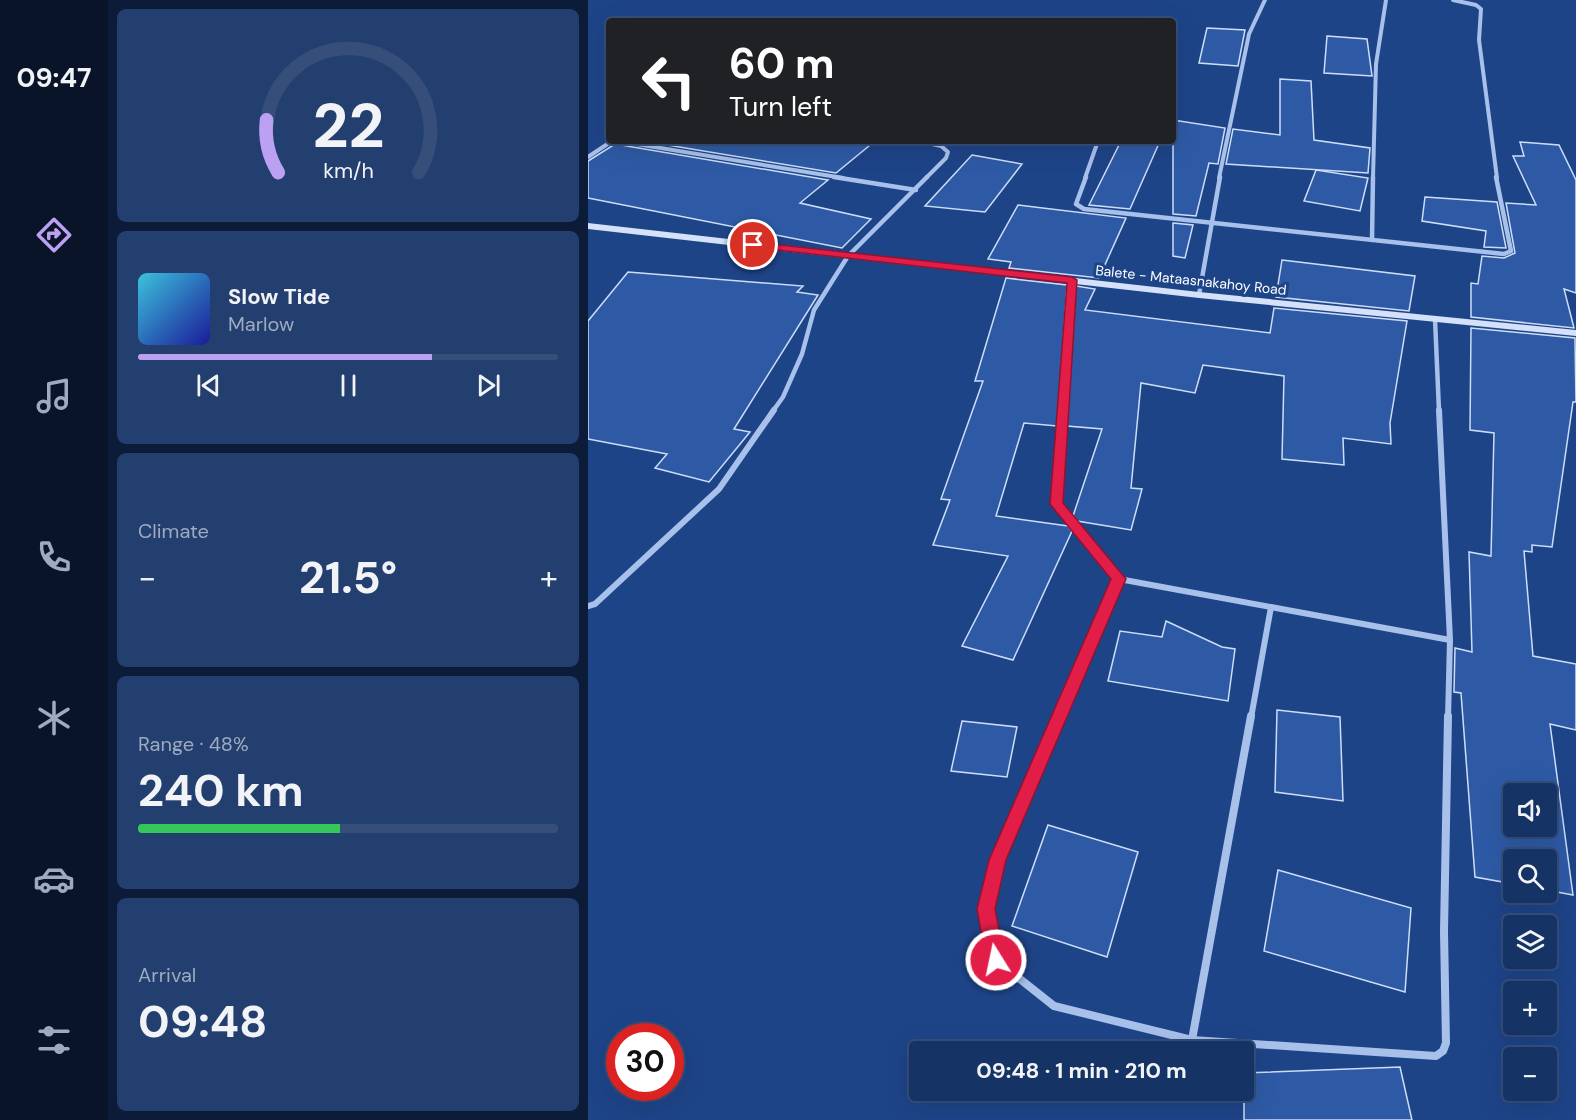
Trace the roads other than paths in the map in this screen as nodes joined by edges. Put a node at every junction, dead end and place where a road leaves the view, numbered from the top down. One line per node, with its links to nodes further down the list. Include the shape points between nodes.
1 (1265, 0): 10 (street, via 1250,34)
2 (1386, 0): 12 (street, via 1376,64)
3 (1453, 0): 12 (street, via 1481,9 1479,40 1498,189 1511,251 1494,255)
4 (608, 144): 8 (street)
5 (636, 144): 9 (street)
6 (932, 144): 9 (street, via 948,152 946,158)
7 (1097, 144): 10 (street, via 1076,204 1079,207)
8 (588, 157)
9 (916, 190): 13 (street)
10 (1210, 224): 12 (street); 15 (street)
11 (588, 226): 13 (main road, Balete - Mataasnakahoy Road)
12 (1372, 240)
13 (848, 256): 14 (main road, Balete - Mataasnakahoy Road); 19 (street, via 814,310 802,354 783,397 719,489 595,604)
14 (1072, 280): 15 (main road, Balete - Mataasnakahoy Road); 18 (street, via 1056,504)
15 (1199, 295): 16 (main road, Balete - Mataasnakahoy Road)
16 (1435, 319): 17 (main road, Balete - Mataasnakahoy Road); 21 (street)
17 (1576, 333)
18 (1119, 579): 20 (street); 22 (street, via 998,860 986,909 996,960 1054,1006)
19 (588, 606)
20 (1271, 608): 21 (street); 22 (street)
21 (1450, 640): 22 (street, via 1443,1051 1436,1056)
22 (1192, 1040)

